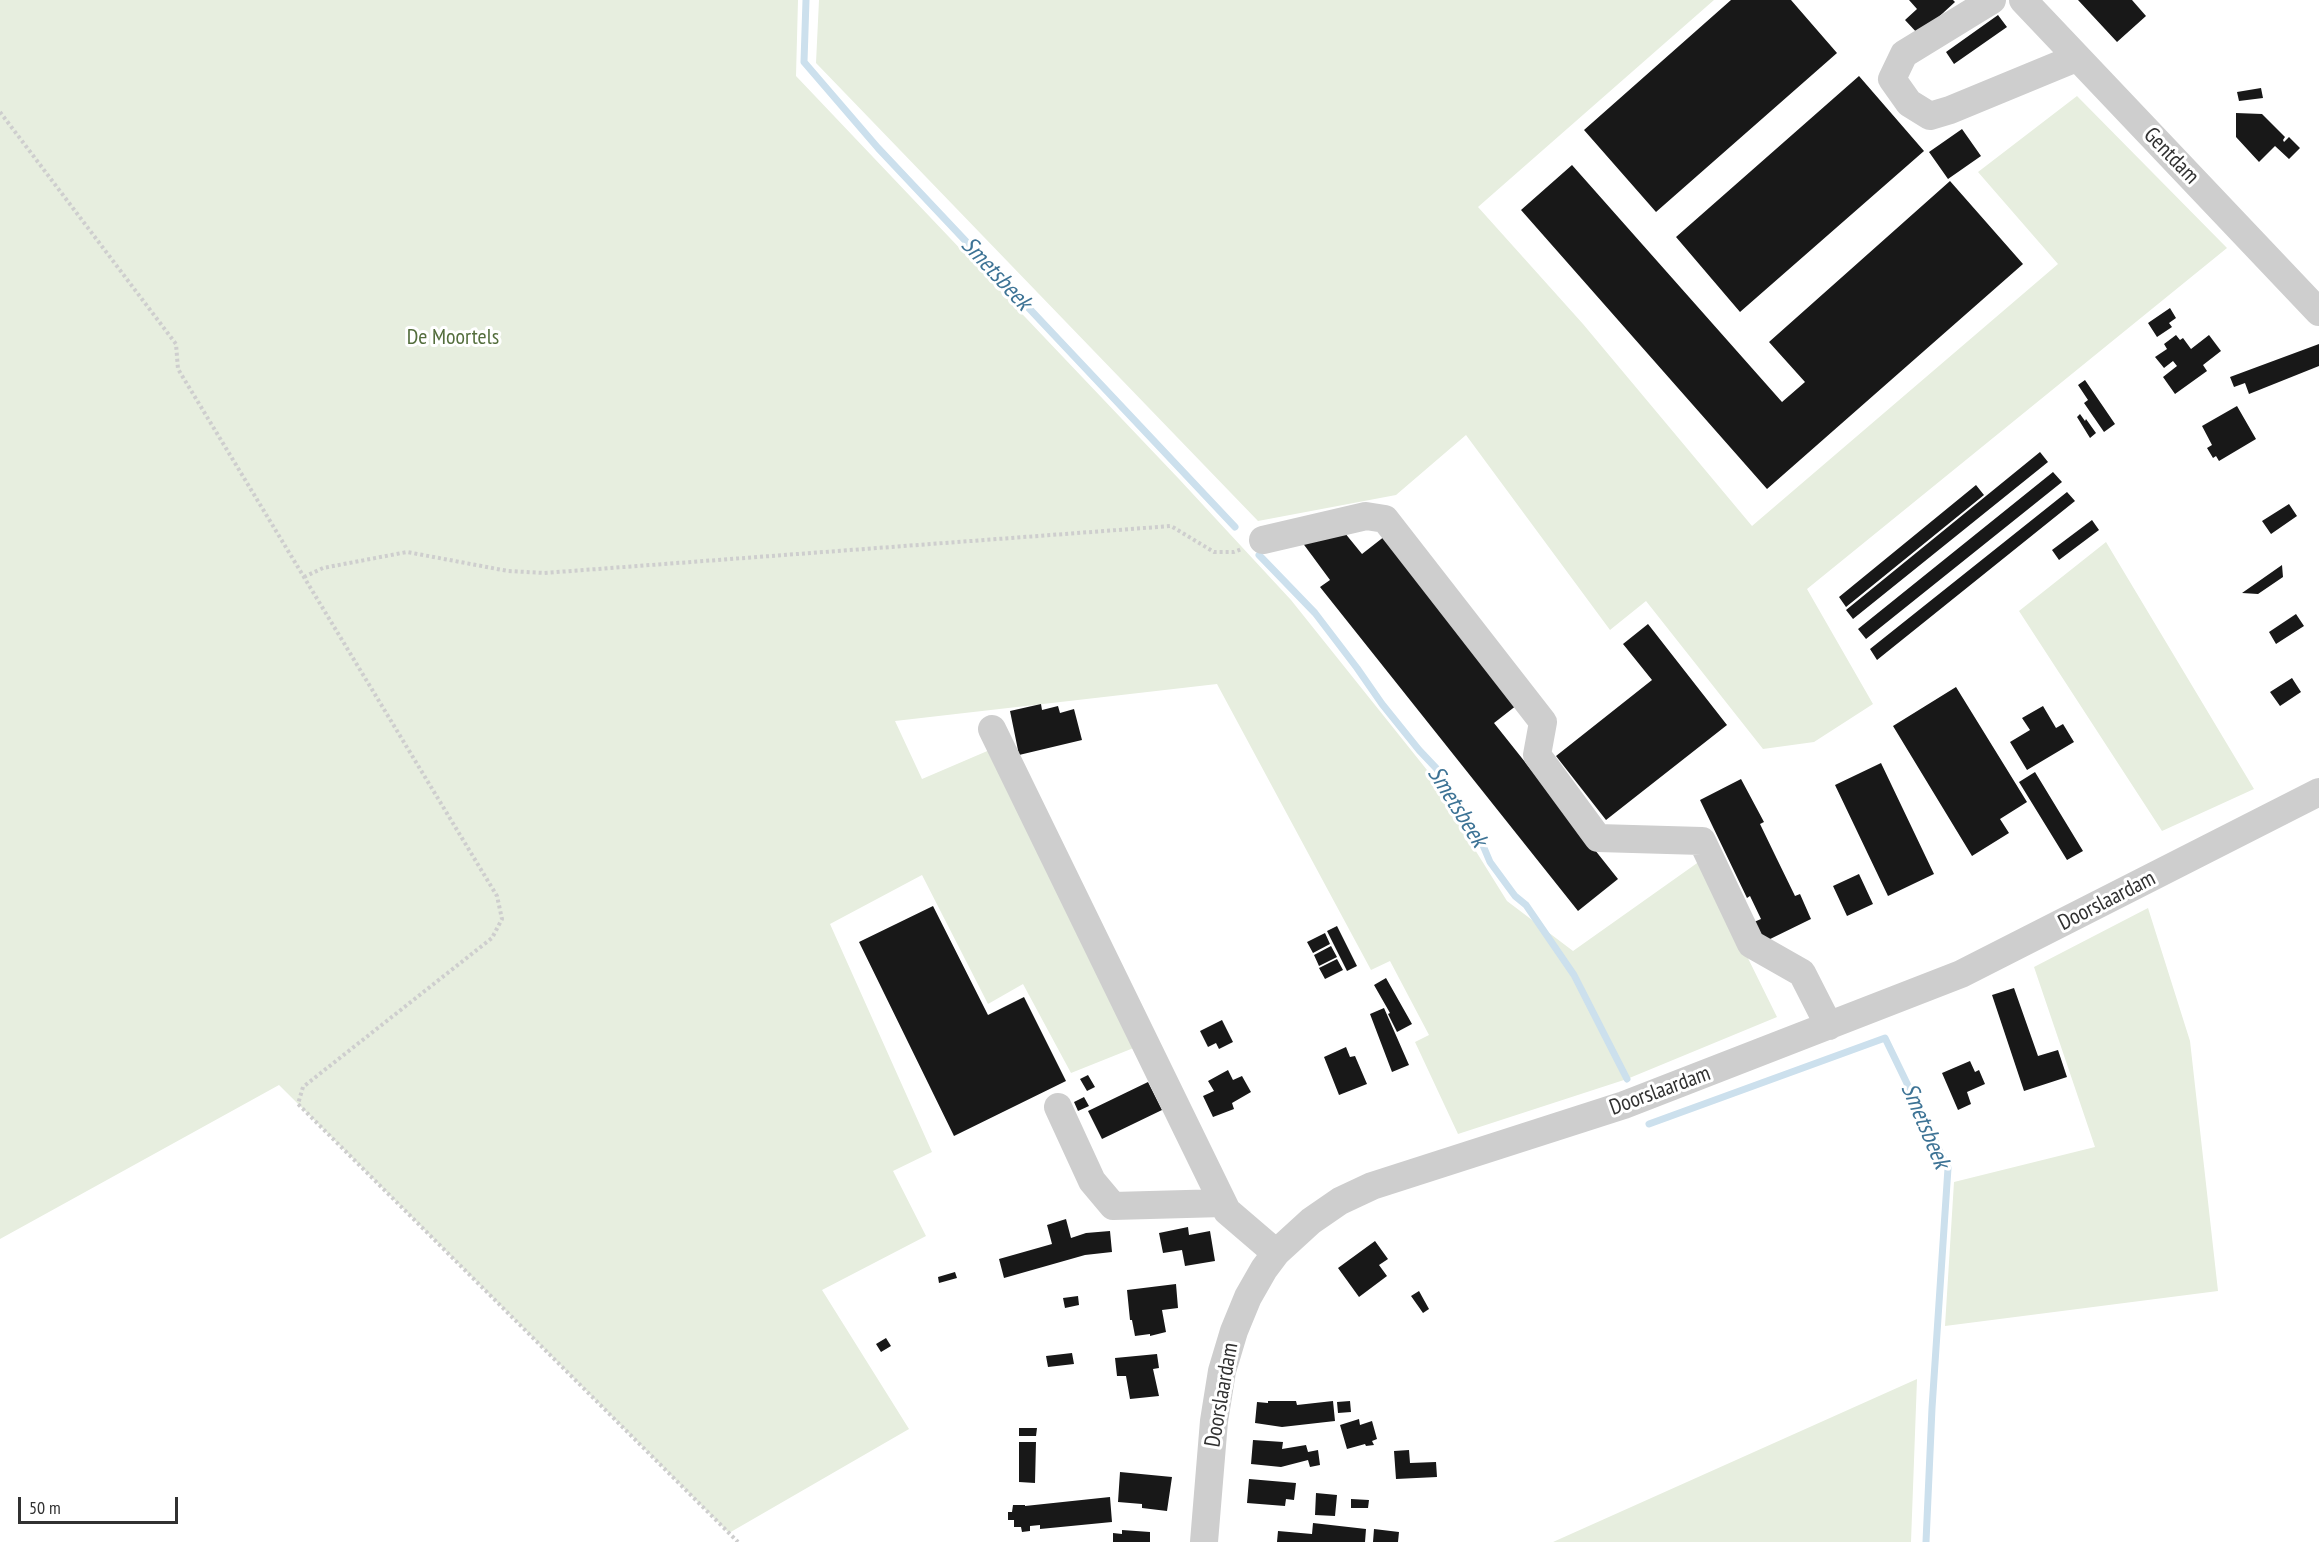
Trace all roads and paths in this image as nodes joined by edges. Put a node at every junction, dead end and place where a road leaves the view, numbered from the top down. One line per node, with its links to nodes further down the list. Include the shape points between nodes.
1 (1992, 0): 3 (street, via 1904,54 1892,79 1909,103 1930,116)
2 (2023, 0): 3 (street, Gentdam)
3 (2076, 58): 5 (street, Gentdam)
4 (0, 112): 7 (path, via 176,344 178,369)
5 (2319, 312)
6 (1263, 540): 7 (path, via 1234,552 1214,552 1172,526 544,573 508,571 407,552 323,568); 10 (street, via 1366,516 1385,519 1543,722 1537,755 1598,838 1702,841 1751,944 1802,973)
7 (304, 577): 15 (path, via 497,896 502,919 492,938 303,1087 298,1104)
8 (992, 729): 12 (street)
9 (2319, 792): 10 (street, Doorslaardam, via 1971,969)
10 (1829, 1026): 14 (street, Doorslaardam, via 1624,1105 1372,1186 1311,1221)
11 (1058, 1107): 12 (street, via 1092,1181 1113,1206)
12 (1225, 1207): 13 (street); 14 (street)
13 (1110, 1221)
14 (1276, 1253): 16 (street, Doorslaardam, via 1248,1298 1222,1371)
15 (738, 1542)
16 (1204, 1542)

